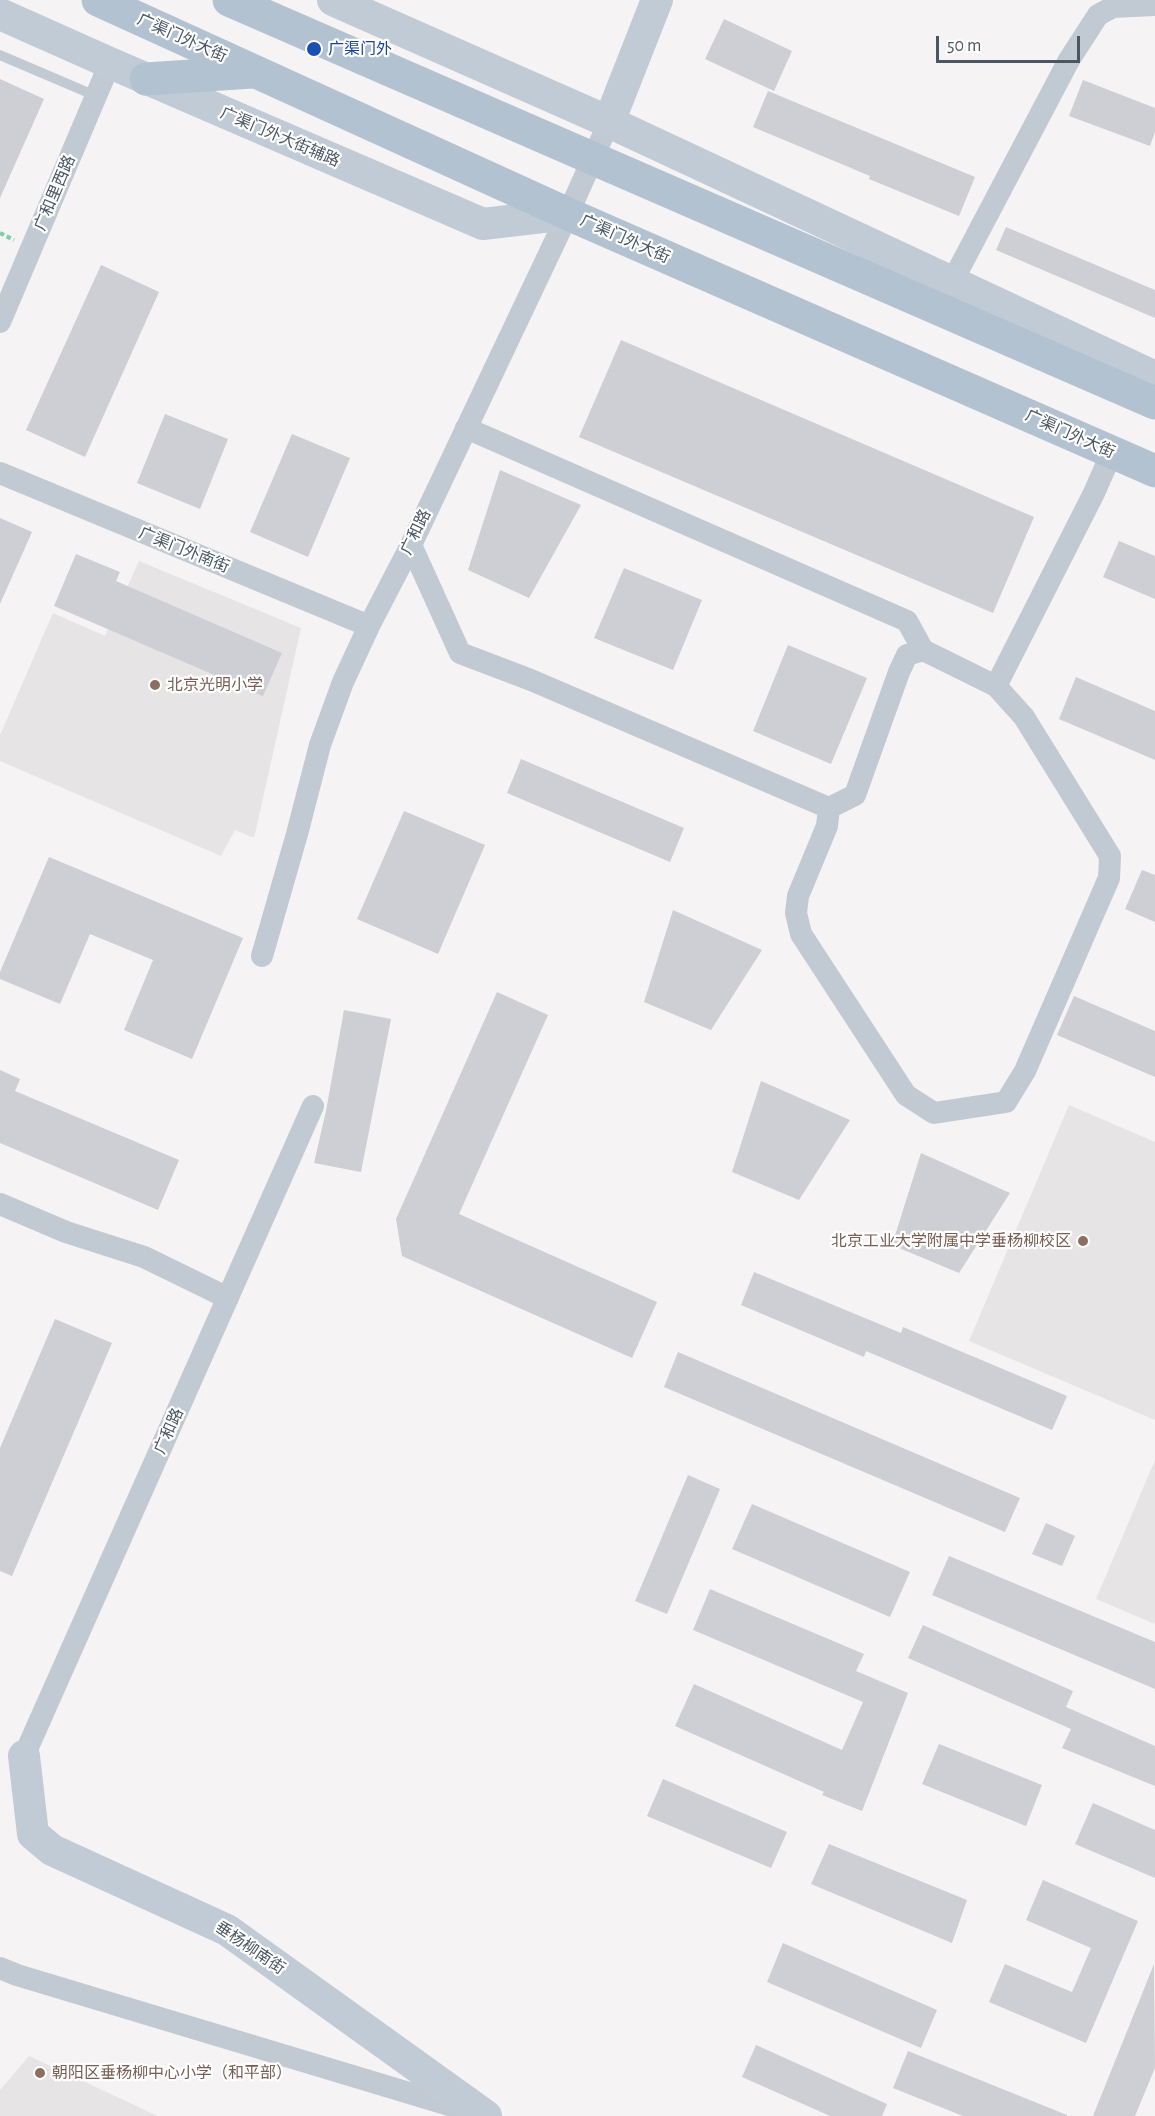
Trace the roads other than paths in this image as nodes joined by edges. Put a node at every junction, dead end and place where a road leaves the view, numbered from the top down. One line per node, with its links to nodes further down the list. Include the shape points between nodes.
1 (98, 0): 9 (main road, 广渠门外大街)
2 (229, 0): 13 (main road)
3 (333, 0): 12 (street)
4 (657, 0): 12 (street)
5 (1155, 5): 15 (street, via 1113,8 1098,15 1069,60)
6 (0, 14): 8 (street, 广渠门外大街辅路)
7 (0, 55): 11 (lane)
8 (110, 63): 10 (street, 广渠门外大街辅路); 11 (street, 广和里西路)
9 (256, 72): 10 (main road); 14 (main road, 广渠门外大街)
10 (147, 79): 14 (street, 广渠门外大街辅路, via 483,224)
11 (96, 96): 16 (street, 广和里西路)
12 (609, 122): 13 (street, 广和路); 15 (street)
13 (592, 158): 14 (street, 广和路); 18 (main road)
14 (568, 214): 19 (street, 广和路); 20 (main road, 广渠门外大街)
15 (951, 282): 17 (street)
16 (0, 322)
17 (1155, 377)
18 (1155, 403)
19 (466, 428): 23 (street, 广和路); 25 (street, via 907,621)
20 (1112, 452): 21 (main road, 广渠门外大街); 26 (street)
21 (1155, 471)
22 (0, 473): 24 (street, 广渠门外南街)
23 (411, 544): 24 (street, 广和路); 27 (street, via 460,653)
24 (369, 626): 28 (street, 广和路, via 320,745)
25 (923, 650): 26 (street); 27 (street, via 907,655 898,672 855,795)
26 (996, 686): 27 (street, via 1024,717 1110,856 1109,878 1025,1071 1006,1102 934,1113 906,1095 801,934 796,913 798,896 827,826)
27 (829, 808)
28 (262, 956)
29 (313, 1106): 31 (street, 广和路)
30 (0, 1204): 31 (street, via 66,1232 144,1257)
31 (228, 1298): 32 (street, 广和路)
32 (24, 1756): 34 (street, 垂杨柳南街, via 33,1834 39,1840 52,1850 227,1930)
33 (0, 1968): 34 (street)
34 (485, 2116)

